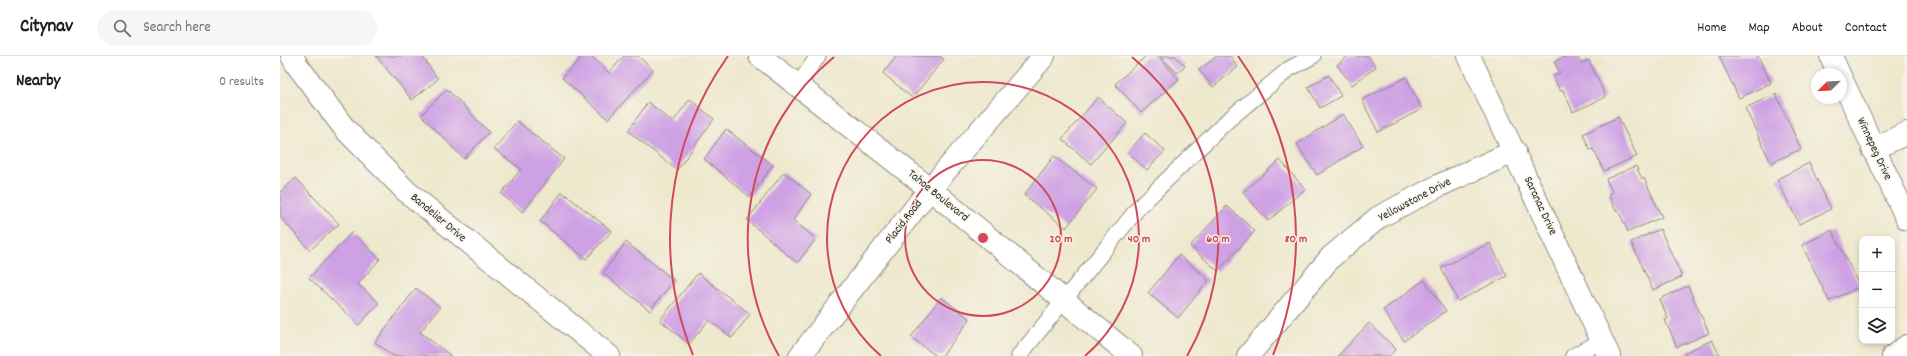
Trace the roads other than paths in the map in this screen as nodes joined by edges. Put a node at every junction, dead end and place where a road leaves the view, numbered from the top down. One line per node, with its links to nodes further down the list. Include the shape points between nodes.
1 (292, 56): 19 (street, Bandelier Drive, via 345,129 406,191)
2 (760, 56): 9 (street, Tahoe Boulevard)
3 (818, 56): 9 (lane)
4 (1044, 56): 14 (street, Placid Road)
5 (1313, 56): 16 (lane, via 1289,69 1221,127 1139,207)
6 (1469, 56): 13 (street, Saranac Drive)
7 (1831, 56): 8 (street)
8 (1836, 68)
9 (798, 85): 14 (street, Tahoe Boulevard)
10 (1847, 91): 12 (street, Winnepeg Drive)
11 (1907, 133): 12 (street)
12 (1873, 149): 15 (street, Winnepeg Drive)
13 (1515, 151): 18 (street, Saranac Drive); 23 (street, Yellowstone Drive, via 1438,186 1379,217 1331,257)
14 (930, 189): 16 (street, Tahoe Boulevard); 20 (street, Placid Road)
15 (1907, 219)
16 (1063, 299): 21 (lane); 22 (street, Tahoe Boulevard)
17 (1907, 346): 25 (street)
18 (1606, 348): 24 (lane)
19 (609, 356)
20 (800, 356)
21 (1019, 356)
22 (1131, 356)
23 (1248, 356)
24 (1573, 356)
25 (1893, 356)

